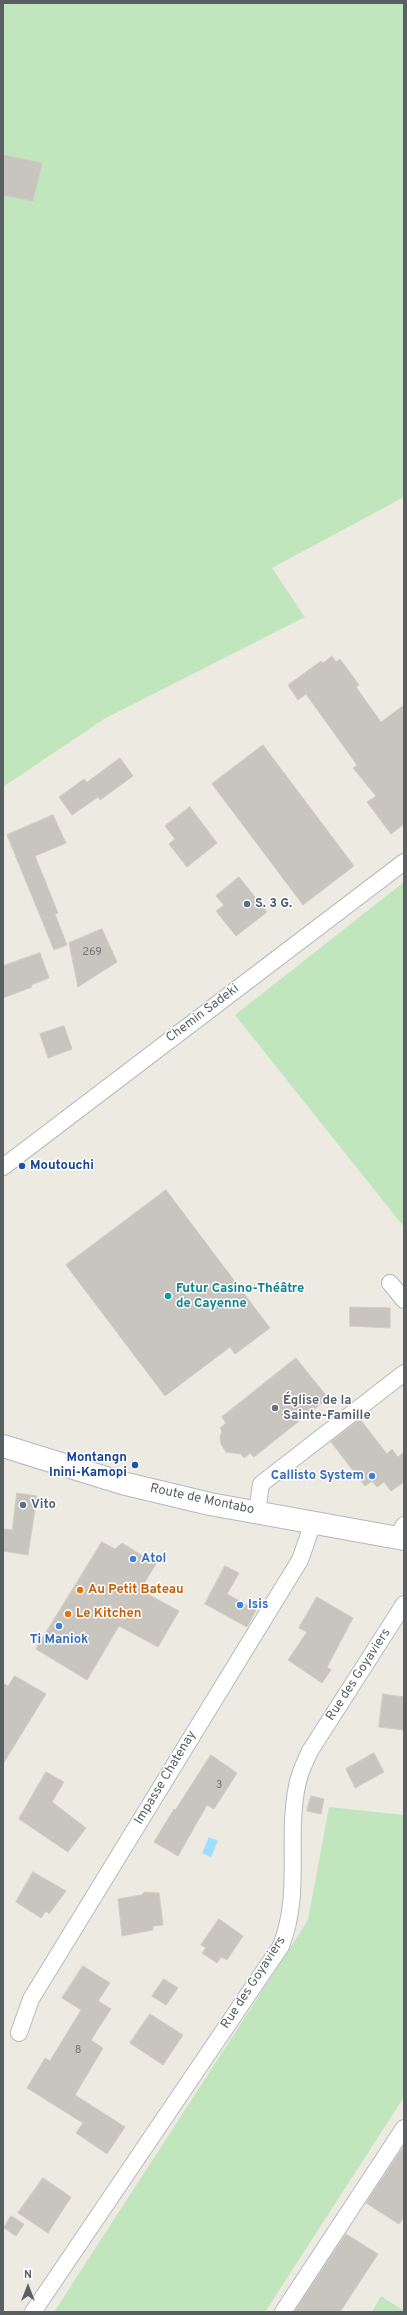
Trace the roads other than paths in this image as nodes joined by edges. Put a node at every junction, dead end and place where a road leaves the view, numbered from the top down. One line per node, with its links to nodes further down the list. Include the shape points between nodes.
1 (404, 862): 2 (street, Chemin Sadeki)
2 (3, 1167)
3 (390, 1283): 4 (street)
4 (404, 1300)
5 (404, 1373): 7 (street, via 262,1484)
6 (3, 1446): 7 (main road, Route de Montabo, via 122,1483 210,1504)
7 (257, 1512): 8 (main road, Route de Montabo)
8 (313, 1523): 9 (main road, Route de Montabo); 11 (street, Impasse Chatenay, via 300,1560 31,2000)
9 (402, 1534)
10 (404, 1604): 13 (street, Rue des Goyaviers, via 310,1751 301,1771 297,1785 292,1838 291,1916 281,1946)
11 (19, 2033)
12 (404, 2128): 14 (street)
13 (33, 2312)
14 (283, 2312)

